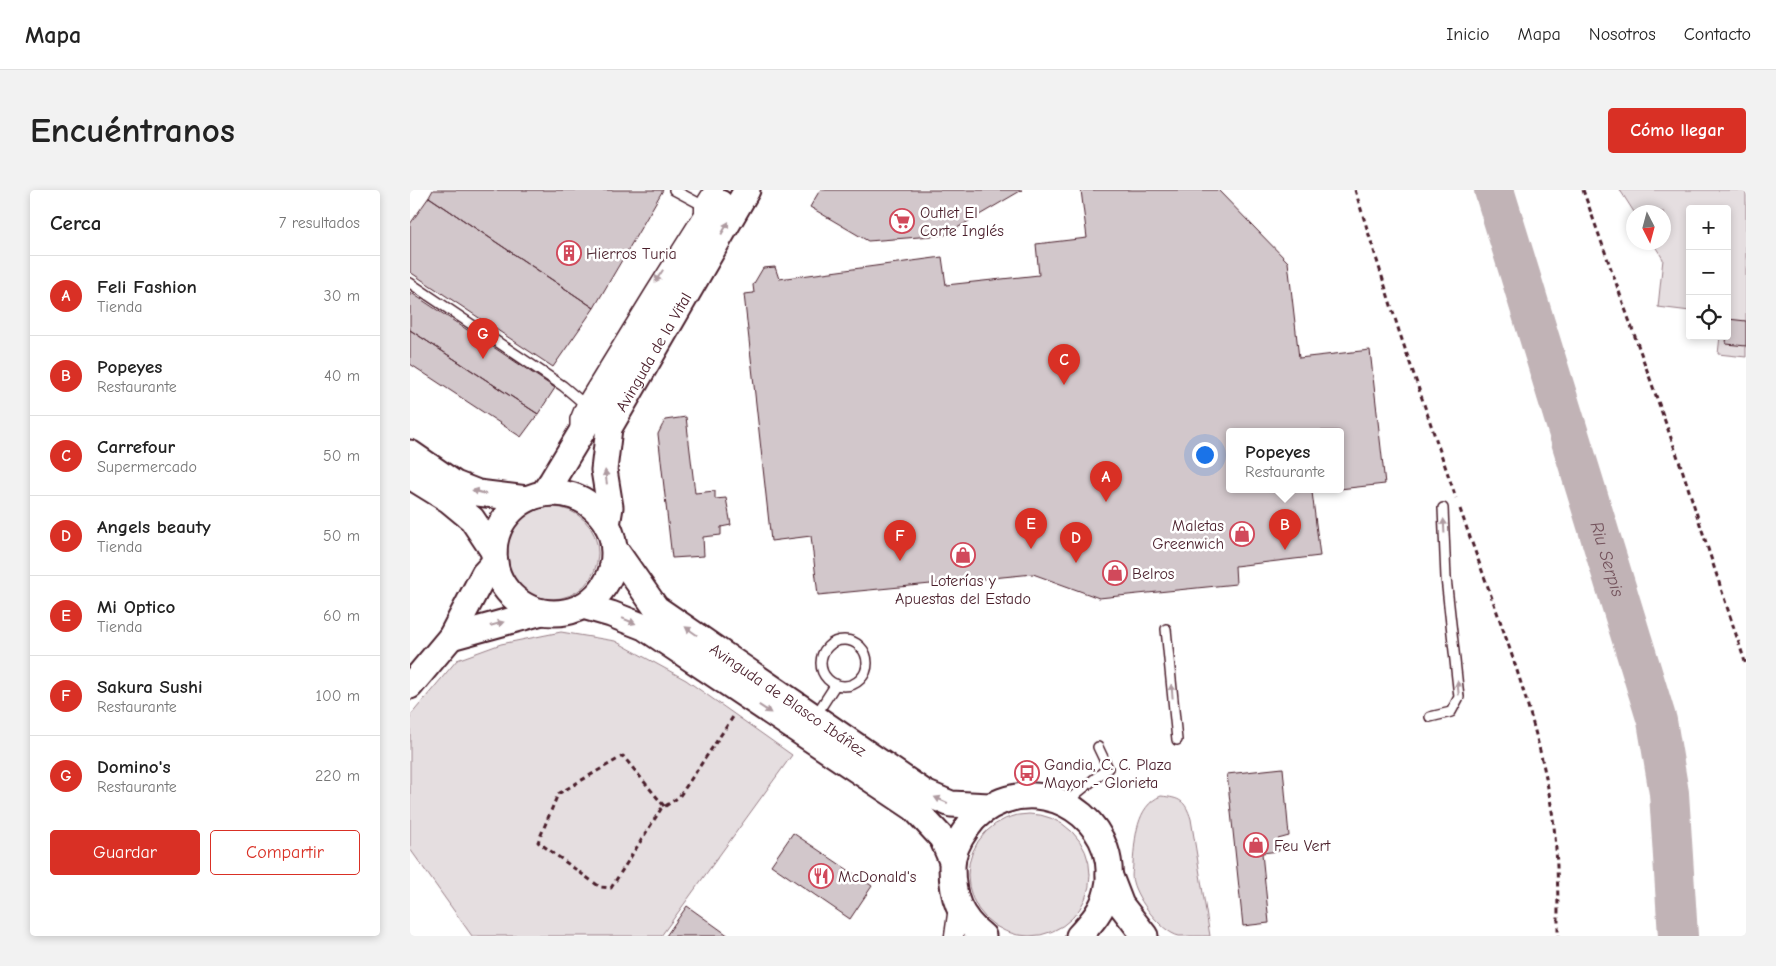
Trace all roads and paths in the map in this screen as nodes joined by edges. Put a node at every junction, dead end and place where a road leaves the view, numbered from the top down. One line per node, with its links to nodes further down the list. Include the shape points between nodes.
1 (714, 190): 7 (street, Avinguda de la Vital)
2 (728, 190): 8 (main road, Avinguda de la Vital)
3 (748, 190): 16 (main road, Avinguda de la Vital, one-way to 3, via 604,470 608,428)
4 (1355, 190): 40 (path, via 1399,331 1530,713 1552,811 1558,878)
5 (1582, 190): 22 (path, via 1682,469)
6 (679, 191): 7 (lane)
7 (704, 206): 8 (street); 10 (lane, Avinguda de la Vital, one-way to 10)
8 (704, 230): 11 (main road, Avinguda de la Vital)
9 (410, 283): 10 (lane)
10 (582, 402): 11 (lane, Avinguda de la Vital, via 575,419)
11 (575, 442): 14 (main road, Avinguda de la Vital)
12 (410, 453): 14 (main road, one-way to 12, via 478,493 456,484)
13 (410, 476): 17 (main road, via 449,500 472,520)
14 (535, 497): 16 (main road, via 562,494 580,499 596,510); 17 (main road, via 513,509 503,521 496,536)
15 (1443, 508): 27 (lane, one-way to 15, via 1452,712 1459,697 1446,578)
16 (611, 537): 18 (main road, via 613,566 607,582); 26 (main road, Avinguda de Blasco Ibáñez, one-way to 16, via 656,608)
17 (494, 557): 19 (main road, via 501,582 511,595 525,606); 21 (main road)
18 (583, 606): 19 (main road, via 570,611); 33 (main road, Avinguda de Blasco Ibáñez, one-way to 33, via 644,627 914,808 942,838)
19 (542, 612): 21 (main road, one-way to 19)
20 (1166, 629): 28 (lane, one-way to 20)
21 (451, 637): 24 (main road)
22 (1746, 666)
23 (836, 684): 23 (lane, via 855,682 864,673 864,653 849,641 831,644 821,658 826,677); 26 (lane)
24 (410, 686)
25 (739, 707): 31 (path, via 678,797)
26 (815, 717): 32 (main road, Avinguda de Blasco Ibáñez, one-way to 26, via 951,804 925,792)
27 (1430, 717)
28 (1176, 740)
29 (1098, 747): 30 (lane, via 1108,768)
30 (1065, 803): 32 (main road, via 1040,796 1014,797); 34 (main road, via 1085,817 1100,837)
31 (664, 806): 31 (path, via 611,888 600,887 538,842 558,794 623,756)
32 (989, 806): 33 (main road, via 972,821 959,840)
33 (952, 861): 35 (main road, via 952,884)
34 (1109, 874): 38 (main road, via 1101,908); 39 (main road, via 1121,905)
35 (958, 907): 36 (street); 37 (main road, via 971,926)
36 (954, 936)
37 (983, 936)
38 (1079, 936)
39 (1145, 936)
40 (1558, 936)

